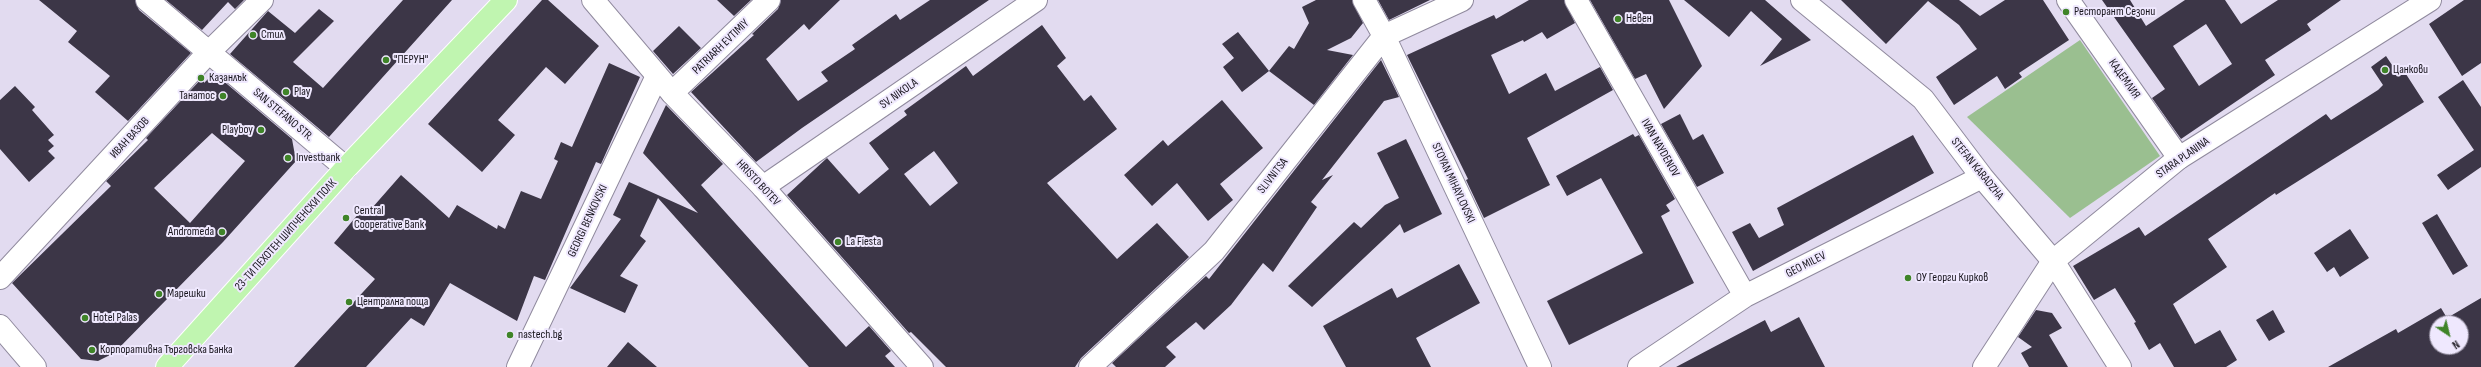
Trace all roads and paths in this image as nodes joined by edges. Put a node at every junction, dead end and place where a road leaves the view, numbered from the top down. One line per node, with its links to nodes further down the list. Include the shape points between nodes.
1 (147, 0): 14 (street, SAN STEFANO STR.)
2 (262, 0): 14 (street, ИВАН ВАЗОВ)
3 (506, 0): 18 (main road, 23-ТИ ПЕХОТЕН ШИПЧЕНСКИ ПОЛК)
4 (593, 0): 15 (street, HRISTO BOTEV)
5 (769, 0): 16 (street, PATRIARH EVTIMIY)
6 (1034, 0): 20 (street, SV. NIKOLA)
7 (1364, 0): 13 (street, STOYAN MIHAYLOVSKI)
8 (1462, 0): 13 (street, SLIVNITSA)
9 (1576, 0): 23 (street, IVAN NAYDENOV)
10 (1802, 0): 19 (street, STEFAN KARADZHA, via 1923,99)
11 (2068, 0): 17 (street, КАДЕМЛИЯ)
12 (2430, 0): 17 (street, STARA PLANINA)
13 (1384, 36): 29 (street, SLIVNITSA, via 1214,251); 30 (street, STOYAN MIHAYLOVSKI)
14 (209, 52): 18 (street, SAN STEFANO STR.); 22 (street, ИВАН ВАЗОВ)
15 (657, 76): 16 (street, HRISTO BOTEV); 27 (street, GEORGI BENKOVSKI)
16 (672, 93): 20 (street, HRISTO BOTEV)
17 (2179, 158): 21 (street, STARA PLANINA)
18 (346, 168): 26 (main road, 23-ТИ ПЕХОТЕН ШИПЧЕНСКИ ПОЛК)
19 (1982, 177): 21 (street, STEFAN KARADZHA); 23 (street, GEO MILEV)
20 (763, 187): 28 (street, HRISTO BOTEV)
21 (2053, 261): 32 (street, STARA PLANINA); 33 (street, STEFAN KARADZHA)
22 (0, 278)
23 (1745, 296): 31 (street, GEO MILEV)
24 (0, 326): 25 (street)
25 (35, 367)
26 (167, 367)
27 (518, 367)
28 (922, 367)
29 (1090, 367)
30 (1540, 367)
31 (1639, 367)
32 (1984, 367)
33 (2120, 367)

